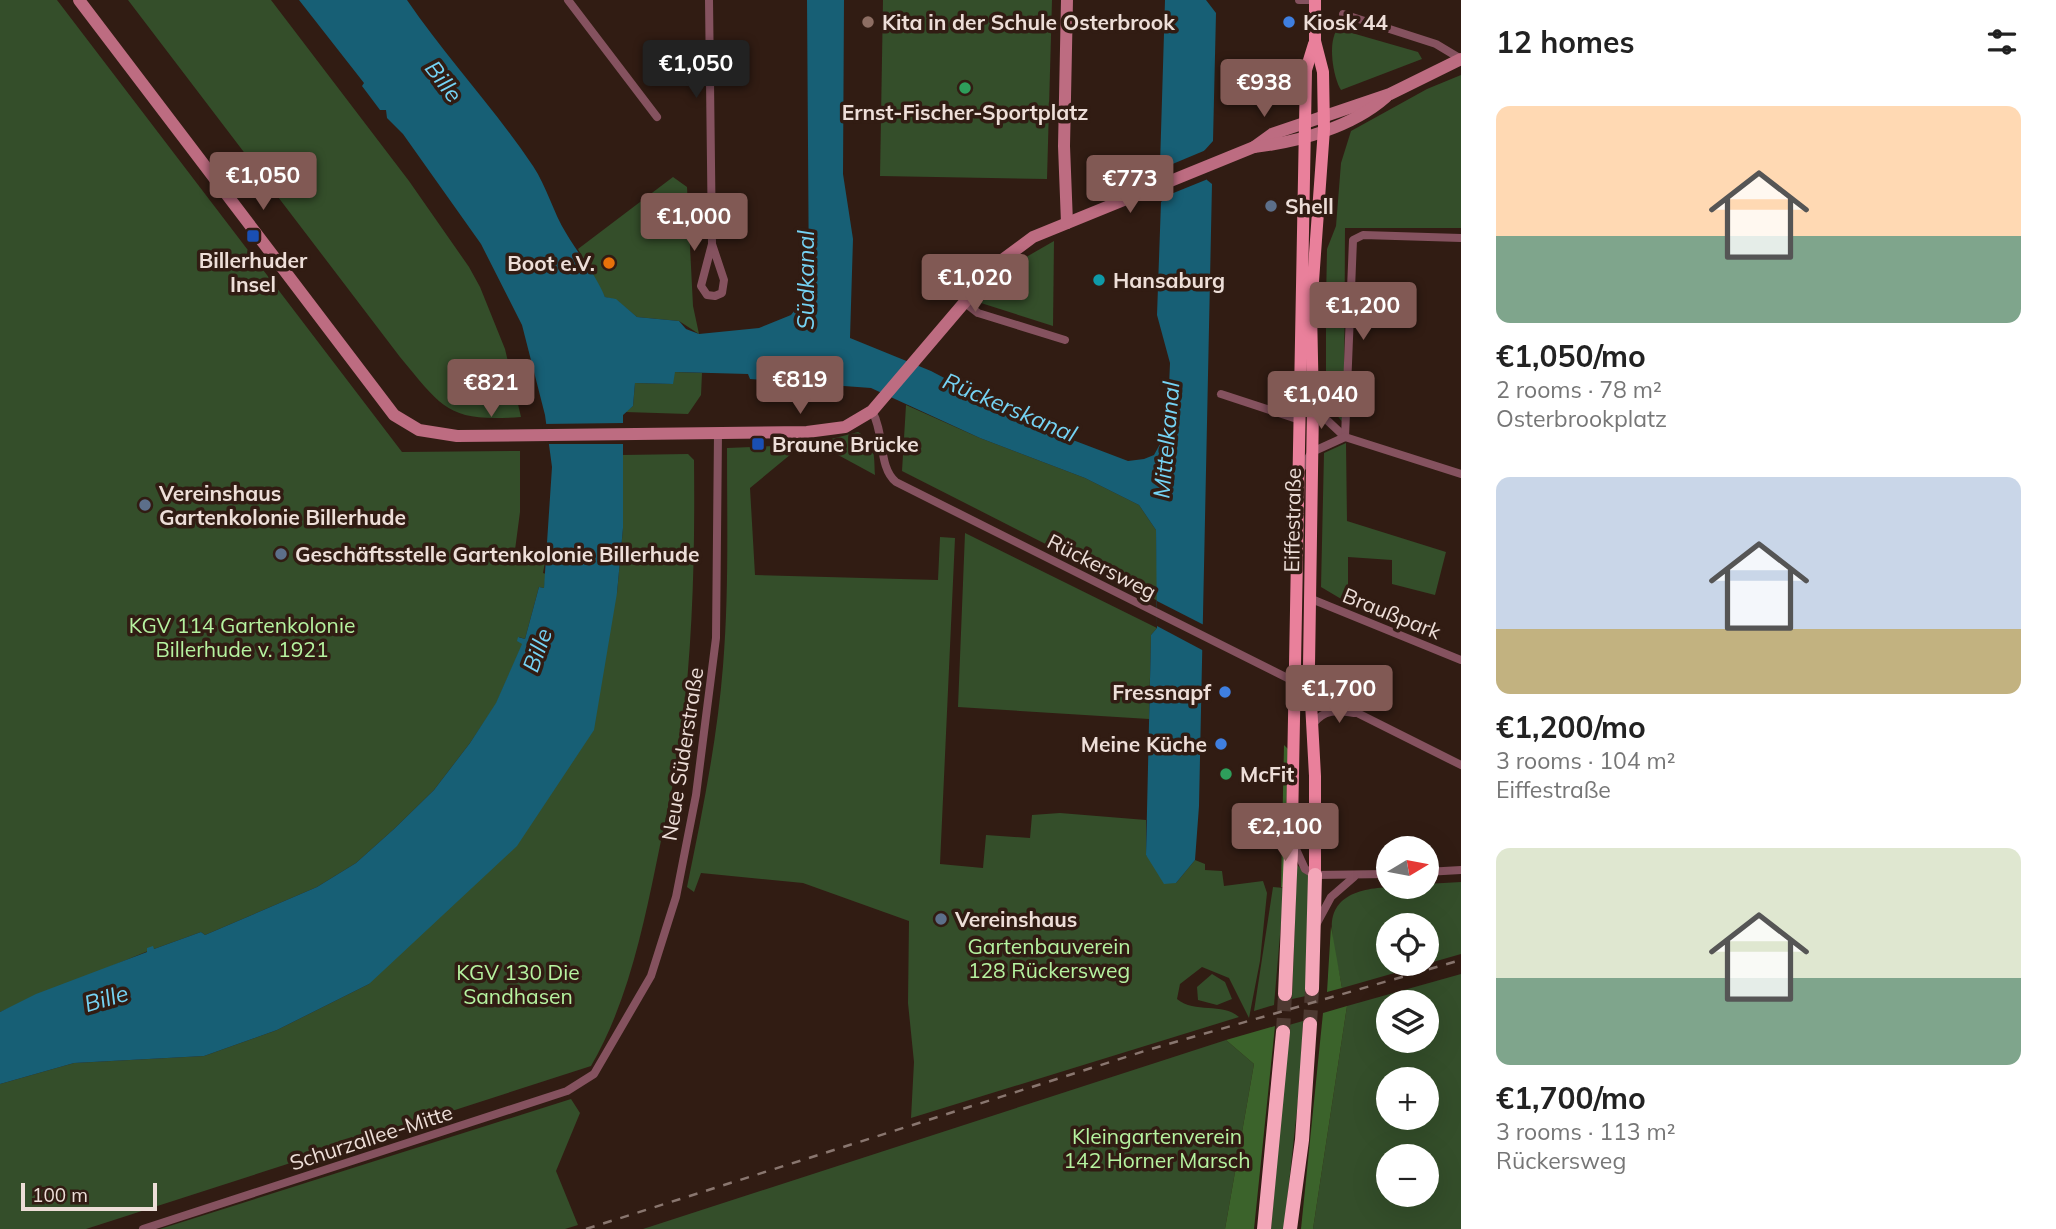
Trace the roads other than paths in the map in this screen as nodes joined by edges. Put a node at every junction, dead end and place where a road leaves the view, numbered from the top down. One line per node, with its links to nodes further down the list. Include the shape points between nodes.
1 (79, 0): 24 (street, via 394,415 419,430 440,435)
2 (568, 0): 12 (street)
3 (709, 0): 17 (street)
4 (1067, 0): 15 (street)
5 (1299, 0): 6 (street)
6 (1315, 0): 8 (main road, Eiffestraße)
7 (1343, 14): 9 (street, via 1427,40)
8 (1315, 41): 11 (main road, Eiffestraße, via 1322,72); 13 (main road, Eiffestraße, via 1306,70)
9 (1461, 59): 10 (street)
10 (1390, 94): 11 (street); 14 (street, via 1364,114)
11 (1323, 116): 13 (street); 14 (main road, Eiffestraße)
12 (657, 117)
13 (1306, 129): 14 (street); 15 (street, via 1272,134 1254,147); 23 (main road, Eiffestraße)
14 (1324, 129): 21 (main road, Eiffestraße, via 1311,309)
15 (1067, 223): 18 (street, via 1012,250)
16 (1461, 238): 25 (street, via 1363,235 1354,239)
17 (712, 244): 17 (street, via 701,286 707,295 715,296 725,285)
18 (964, 302): 19 (street, via 978,313); 22 (street)
19 (1065, 340)
20 (1221, 394): 23 (street)
21 (1313, 407): 25 (street); 26 (main road, Eiffestraße)
22 (872, 411): 24 (street, via 829,430); 31 (street, Rückersweg, via 882,433 886,470 897,482)
23 (1300, 420): 27 (main road, Eiffestraße)
24 (718, 433): 47 (street, Neue Süderstraße, via 718,611 696,795 659,955)
25 (1345, 437): 26 (street); 28 (street)
26 (1312, 452): 27 (street); 29 (main road, Eiffestraße)
27 (1299, 472): 31 (main road, Eiffestraße)
28 (1461, 474)
29 (1310, 598): 30 (street, Braußpark); 32 (main road, Eiffestraße)
30 (1461, 660)
31 (1294, 681): 32 (street, Rückersweg); 36 (main road, Eiffestraße)
32 (1309, 687): 33 (street, Rückersweg); 34 (main road, Eiffestraße)
33 (1361, 714): 34 (street, Rückersweg, via 1331,711); 35 (street, Rückersweg)
34 (1311, 727): 39 (main road, Eiffestraße)
35 (1461, 765)
36 (1292, 827): 39 (street, via 1297,856 1305,869); 44 (highway)
37 (1461, 870): 38 (street)
38 (1439, 871)
39 (1315, 874): 41 (street); 42 (highway)
40 (1376, 875): 41 (street)
41 (1355, 876): 42 (street, via 1331,897)
42 (1314, 929): 43 (highway)
43 (1312, 989)
44 (1285, 994)
45 (1310, 1024): 50 (highway)
46 (1283, 1031): 49 (highway)
47 (601, 1063): 48 (street, Schurzallee-Mitte, via 594,1074 567,1091)
48 (143, 1229)
49 (1265, 1229)
50 (1290, 1229)

